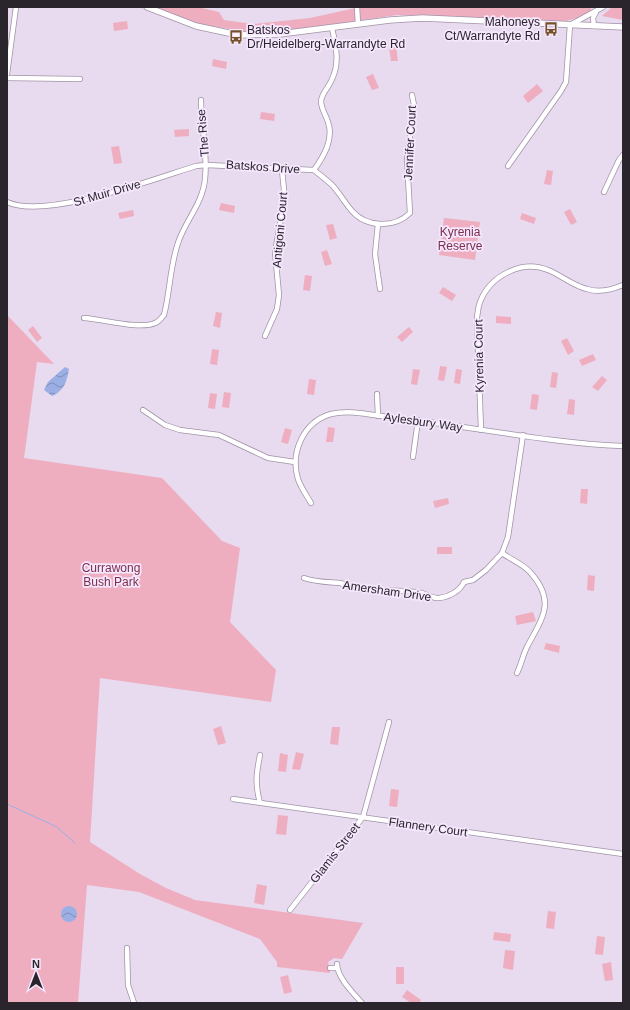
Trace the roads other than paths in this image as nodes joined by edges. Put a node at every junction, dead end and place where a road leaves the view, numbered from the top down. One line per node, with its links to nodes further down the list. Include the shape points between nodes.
1 (16, 7): 11 (street)
2 (147, 7): 10 (main road, via 196,26 238,34 280,34)
3 (357, 7): 6 (street)
4 (603, 7): 5 (street)
5 (594, 14): 7 (street); 8 (street, via 589,17)
6 (358, 24): 7 (main road, via 422,18); 10 (main road)
7 (570, 25): 8 (main road); 18 (street, via 566,82)
8 (591, 26): 9 (main road)
9 (623, 27)
10 (332, 28): 20 (street, Batskos Drive, via 337,50 335,74 321,100 328,122 329,137 325,152)
11 (7, 74)
12 (7, 78): 13 (street)
13 (80, 79)
14 (412, 95): 23 (street, Jennifer Court, via 414,105 407,160 410,213 405,219 394,224)
15 (201, 100): 17 (street, The Rise)
16 (623, 155): 21 (street)
17 (206, 165): 19 (street, Batskos Drive); 22 (street, St Muir Drive, via 64,205 21,206); 26 (street, The Rise, via 201,196 177,246 164,315 157,323 138,326)
18 (508, 166)
19 (282, 170): 20 (street, Batskos Drive); 27 (street, Antigoni Court, via 284,190 275,252 279,295 277,309)
20 (314, 170): 23 (street, Jennifer Court, via 334,187 353,212 363,220)
21 (604, 192)
22 (7, 202)
23 (378, 224): 25 (street, via 375,254)
24 (623, 285): 32 (street, Kyrenia Court, via 599,291 586,289 533,266 517,268 496,279 480,302 477,317)
25 (380, 289)
26 (84, 318)
27 (265, 336)
28 (376, 394): 30 (street)
29 (143, 410): 36 (street, via 166,425 180,430 219,435 268,458)
30 (378, 416): 31 (street, Aylesbury Way); 36 (street, Aylesbury Way, via 346,412 331,414 310,428 301,439 295,453)
31 (418, 420): 32 (street, Aylesbury Way); 35 (street)
32 (480, 430): 33 (street, Aylesbury Way)
33 (523, 435): 34 (street, Aylesbury Way, via 586,444); 38 (street, Amersham Drive, via 508,537)
34 (623, 446)
35 (413, 457)
36 (295, 462): 37 (street, Aylesbury Way, via 298,480)
37 (311, 503)
38 (502, 553): 39 (street, Amersham Drive, via 473,580 464,582 462,587 448,596 438,598 422,594 356,589 340,583 331,584 320,580 313,582); 40 (street, via 529,571 542,588 545,605 541,622 527,648)
39 (304, 578)
40 (518, 673)
41 (389, 722): 45 (street, Glamis Street)
42 (260, 755): 44 (street, via 256,777)
43 (234, 799): 44 (street, Flannery Court)
44 (260, 803): 45 (street, Flannery Court)
45 (363, 818): 46 (street, Flannery Court); 47 (street, Glamis Street)
46 (623, 854)
47 (290, 910)
48 (126, 948): 50 (street, via 128,985)
49 (330, 968): 51 (street, via 337,966)
50 (134, 1003)
51 (362, 1003)

